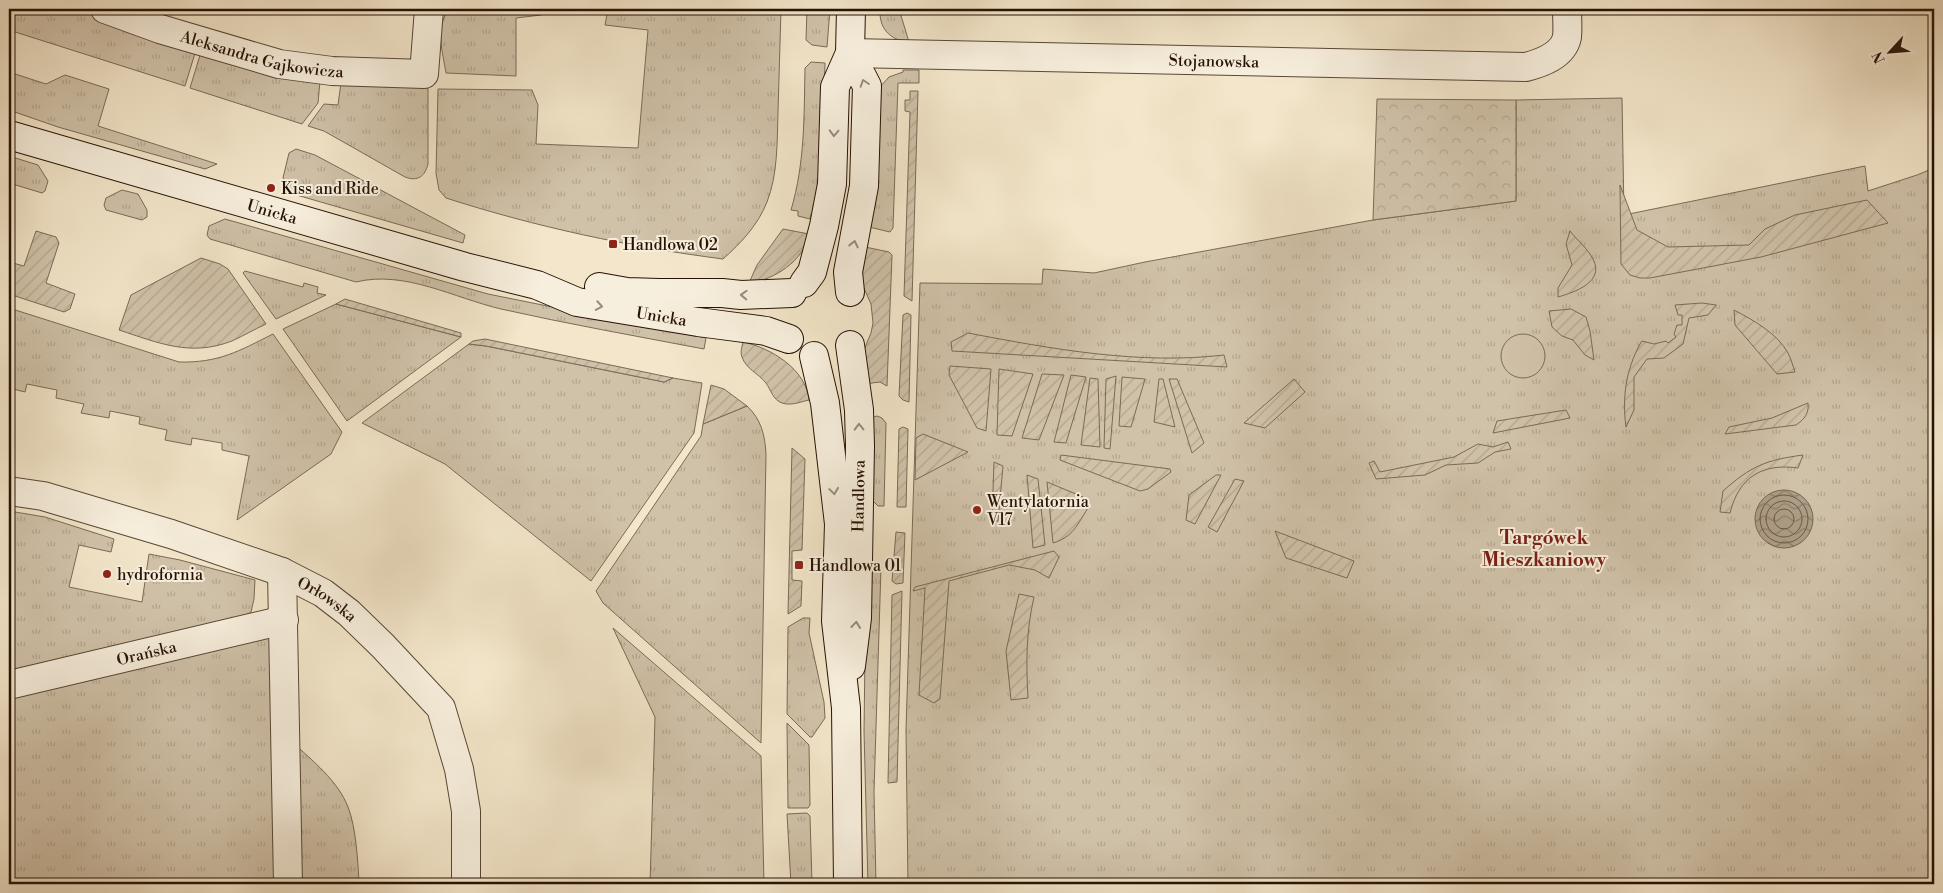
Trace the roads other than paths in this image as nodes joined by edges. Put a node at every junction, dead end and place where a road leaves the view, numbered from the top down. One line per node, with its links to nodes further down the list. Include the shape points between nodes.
1 (105, 9): 2 (street, Aleksandra Gajkowicza, via 279,64 332,71 424,74)
2 (428, 9)
3 (851, 9): 5 (street, Handlowa)
4 (1567, 9): 5 (street, Stojanowska, via 1567,39 1557,53 1544,62 1526,67)
5 (850, 53): 8 (street, Handlowa, one-way to 8, via 835,87 832,184 824,226 812,272); 9 (street, Handlowa, one-way to 5, via 848,272 864,186 867,86)
6 (9, 134): 7 (street, Unicka)
7 (537, 284): 8 (street, Unicka, one-way to 7, via 741,295 627,292 584,285); 10 (street, Unicka, one-way to 10, via 578,302 766,331)
8 (798, 288): 9 (street, via 816,280 840,284); 10 (street, via 783,310)
9 (855, 318): 11 (street, via 833,355); 16 (street, Handlowa, one-way to 9, via 857,618 860,446)
10 (788, 339): 11 (street, via 804,353)
11 (814, 356): 16 (street, Handlowa, one-way to 16, via 825,403 839,524 836,621)
12 (9, 492): 13 (street, Orłowska, via 43,496 171,534)
13 (282, 572): 14 (street); 18 (street, Orłowska, via 323,594 349,613 441,708 459,769 466,811)
14 (284, 620): 15 (street, Orańska); 17 (street)
15 (9, 685)
16 (846, 708): 19 (street, Handlowa)
17 (288, 884)
18 (466, 884)
19 (848, 884)

